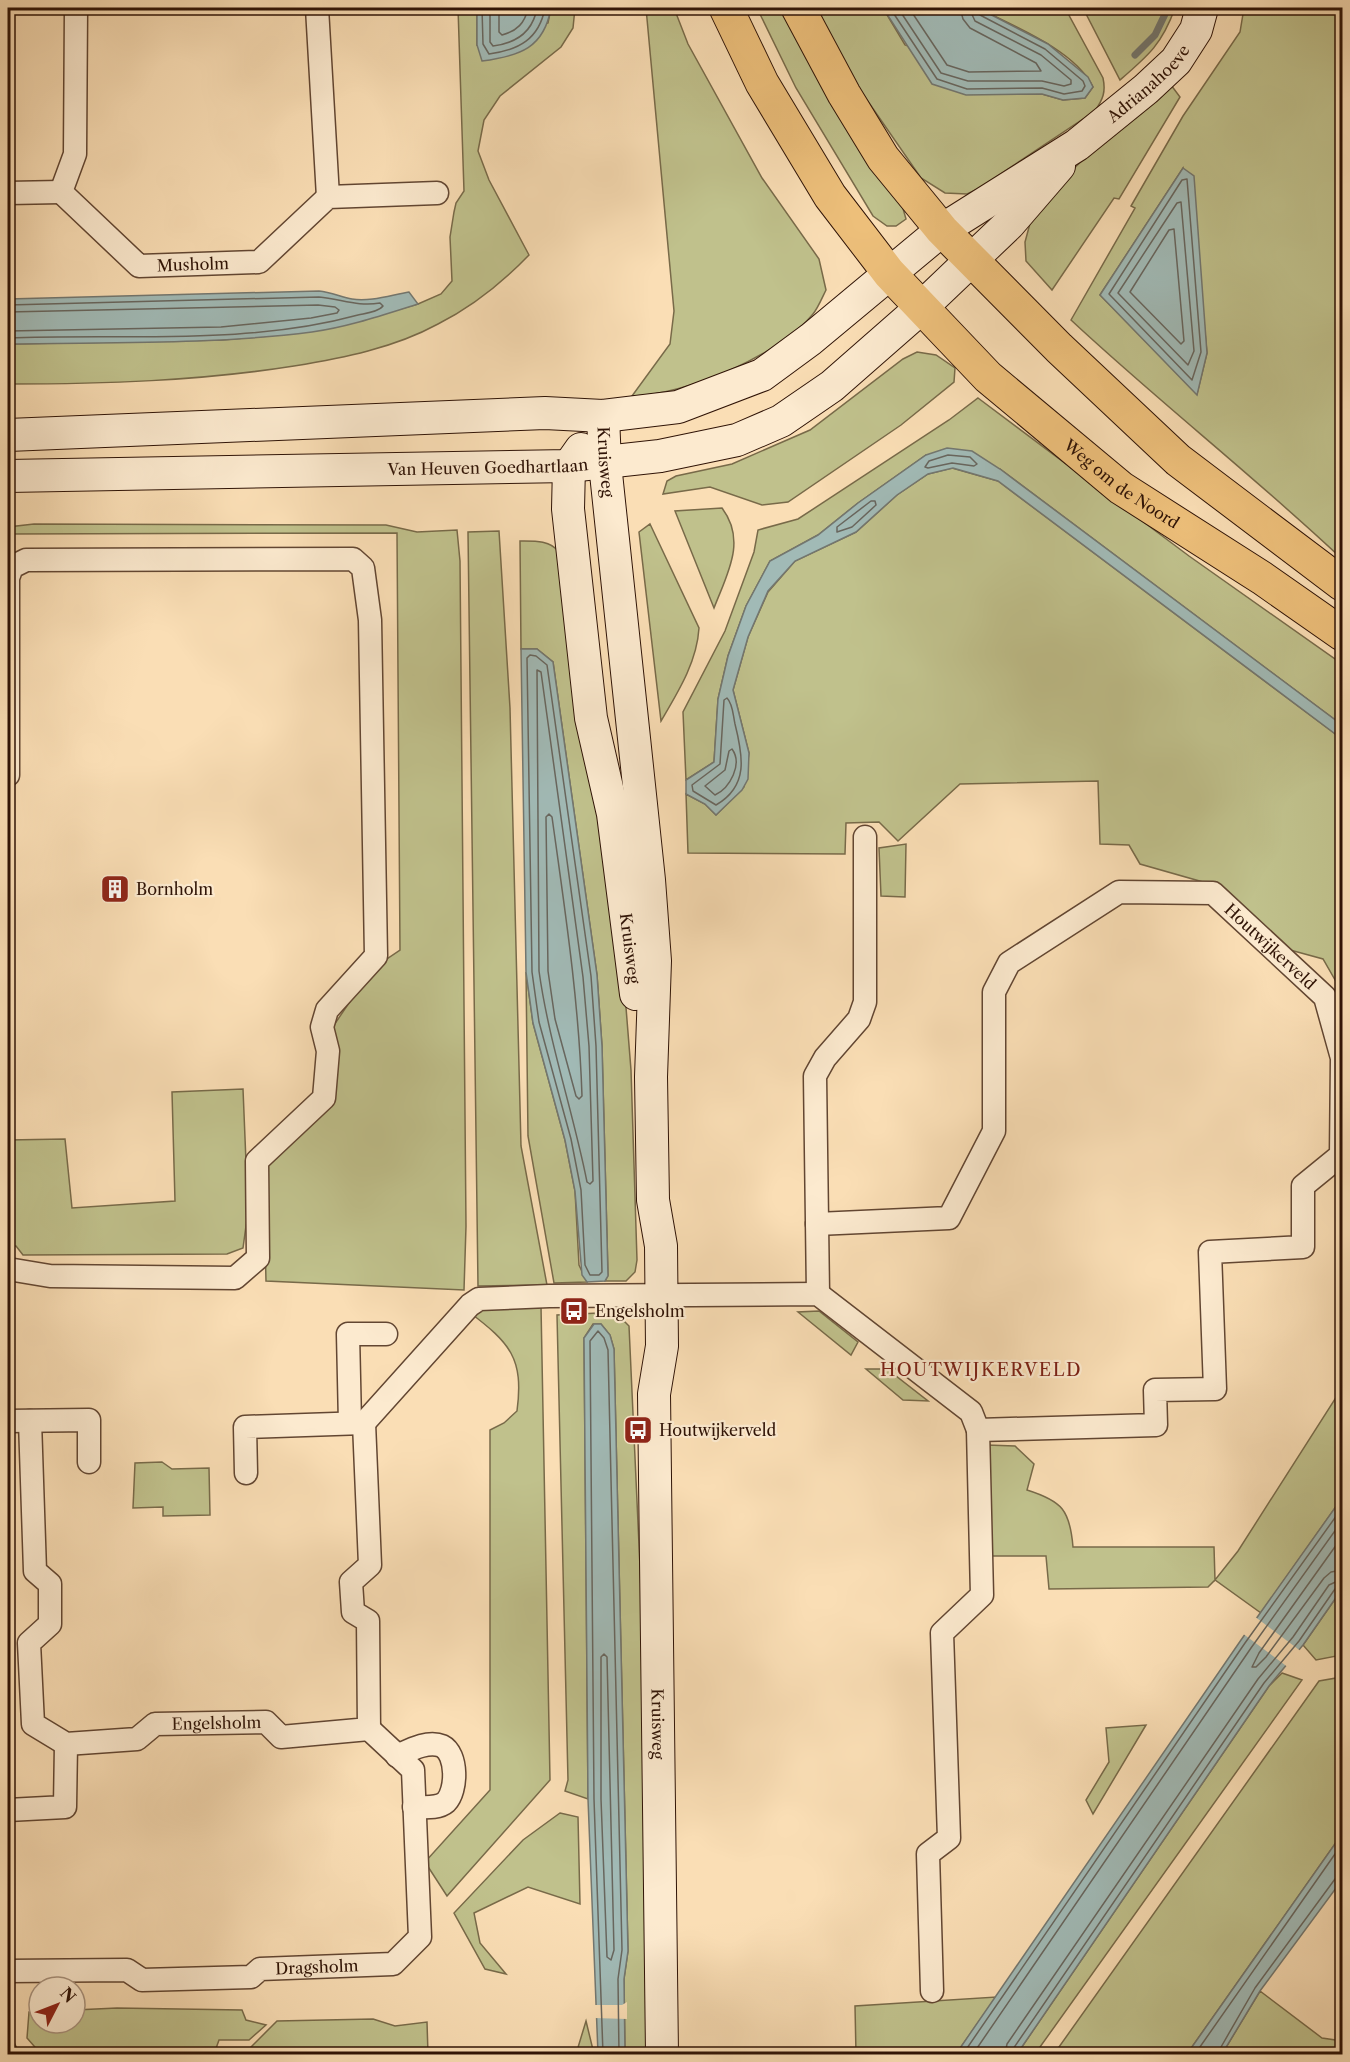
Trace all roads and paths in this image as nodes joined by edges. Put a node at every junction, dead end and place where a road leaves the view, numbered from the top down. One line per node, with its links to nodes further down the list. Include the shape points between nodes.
1 (76, 8): 7 (street, via 75,154)
2 (317, 8): 10 (street)
3 (726, 8): 13 (highway, via 799,148)
4 (798, 8): 11 (highway, via 883,158)
5 (1202, 8): 6 (street, Adrianahoeve, via 1196,30 1168,69)
6 (1077, 145): 11 (street, Adrianahoeve); 12 (street, Adrianahoeve, via 1009,224)
7 (61, 192): 8 (street); 10 (street, Musholm, via 139,266 259,262)
8 (8, 193)
9 (437, 193): 10 (street)
10 (328, 197)
11 (942, 230): 12 (highway); 13 (street, Adrianahoeve)
12 (972, 260): 14 (street, Van Heuven Goedhartlaan); 20 (highway, via 1178,460)
13 (889, 273): 14 (highway, Weg om de Noord); 15 (street, via 762,375 678,407)
14 (921, 308): 17 (street, Van Heuven Goedhartlaan, via 832,386 781,421 737,440); 21 (highway, Weg om de Noord, via 988,377 1121,488)
15 (603, 416): 16 (street, via 545,413); 17 (street, Kruisweg); 18 (street, Kruisweg)
16 (8, 435)
17 (605, 464): 18 (street, Van Heuven Goedhartlaan); 24 (street, Kruisweg, via 649,880 655,985)
18 (569, 466): 19 (street, Van Heuven Goedhartlaan); 24 (street, Kruisweg, via 568,509 591,718 612,814 638,1011)
19 (8, 476)
20 (1342, 584)
21 (1342, 634)
22 (8, 775): 26 (street, via 8,578 12,567 26,560 353,559 363,568 370,621 376,956 327,1010 322,1027 328,1051 324,1098 258,1161 258,1258 235,1278 50,1276)
23 (865, 837): 25 (street, via 865,1002 859,1019 825,1058 815,1076)
24 (651, 1077): 28 (street, Kruisweg, via 653,1200 645,1247)
25 (817, 1224): 27 (street); 32 (street, Houtwijkerveld, via 949,1218 994,1131 994,992 1009,963 1119,892 1213,893 1325,997 1342,1058 1341,1155 1303,1186 1303,1247 1210,1252 1215,1389 1155,1390 1156,1425)
26 (8, 1269)
27 (818, 1294): 28 (street); 32 (street, via 971,1412)
28 (653, 1296): 31 (street, via 480,1299); 42 (street, Kruisweg, via 645,1346 654,1394)
29 (386, 1334): 31 (street, via 348,1334)
30 (19, 1421): 33 (street, via 89,1420); 36 (street, via 35,1571 50,1584 50,1624 29,1643 33,1724)
31 (357, 1423): 34 (street, via 245,1427); 35 (street, via 370,1565 351,1582 353,1612 368,1621)
32 (978, 1430): 41 (street, via 982,1595 942,1633 949,1838 928,1854)
33 (89, 1462)
34 (246, 1473)
35 (369, 1729): 36 (street, Engelsholm, via 281,1737 266,1722 154,1724 137,1739); 37 (street, Dragsholm)
36 (66, 1744): 39 (street, via 65,1807)
37 (397, 1756): 38 (street, Dragsholm, via 413,1770); 38 (street, via 418,1746 441,1745 452,1760 454,1787 446,1801 437,1806)
38 (414, 1807): 40 (street, Dragsholm, via 420,1937 393,1964 260,1969 251,1977 142,1980 127,1970)
39 (8, 1810)
40 (8, 1971)
41 (932, 1991)
42 (662, 2055)

